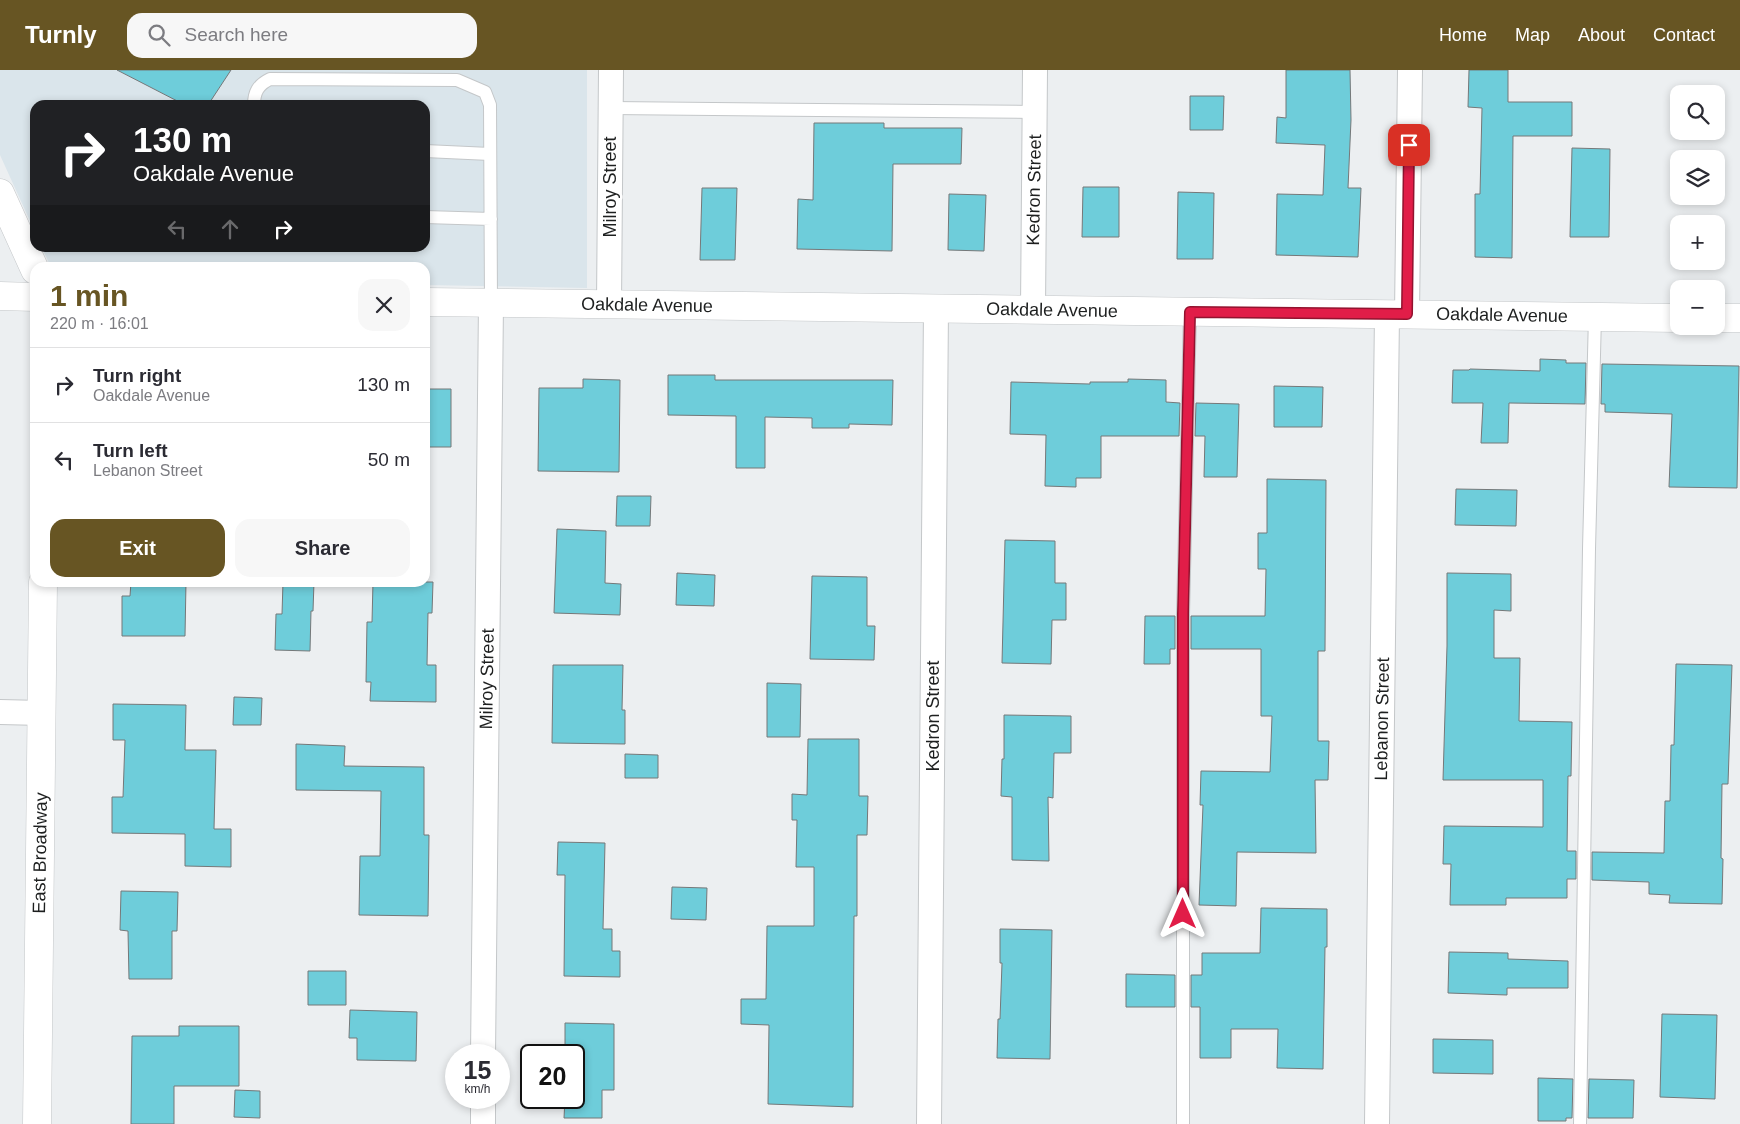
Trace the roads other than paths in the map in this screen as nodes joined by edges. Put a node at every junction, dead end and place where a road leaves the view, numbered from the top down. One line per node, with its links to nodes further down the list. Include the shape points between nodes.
1 (611, 70): 5 (street, Milroy Street)
2 (1035, 70): 6 (street, Kedron Street)
3 (1410, 70): 21 (street, Lebanon Street)
4 (254, 100): 8 (lane, via 261,83 270,79 457,80 485,92 490,105)
5 (610, 108): 6 (lane); 17 (street, Milroy Street)
6 (1035, 112): 19 (street, Kedron Street)
7 (430, 151): 8 (lane)
8 (490, 154): 11 (lane)
9 (0, 193): 12 (street)
10 (430, 216): 11 (lane)
11 (491, 219): 16 (lane)
12 (31, 262)
13 (0, 296): 14 (street)
14 (30, 297)
15 (430, 302): 16 (street, Oakdale Avenue)
16 (491, 303): 17 (street, Oakdale Avenue); 29 (street, Milroy Street)
17 (609, 304): 18 (street, Oakdale Avenue)
18 (936, 308): 19 (street, Oakdale Avenue); 33 (street, Kedron Street)
19 (1033, 309): 20 (street, Oakdale Avenue)
20 (1190, 312): 21 (street, Oakdale Avenue); 34 (lane, via 1183,614)
21 (1397, 314): 22 (street, Oakdale Avenue); 35 (street, Lebanon Street)
22 (1595, 316): 23 (street, Oakdale Avenue); 36 (lane)
23 (1670, 318)
24 (1725, 318): 25 (street)
25 (1740, 318)
26 (44, 587): 28 (street, East Broadway)
27 (0, 712): 28 (street)
28 (42, 713): 31 (street, East Broadway)
29 (483, 1044)
30 (483, 1109): 32 (street)
31 (37, 1124)
32 (483, 1124)
33 (929, 1124)
34 (1183, 1124)
35 (1377, 1124)
36 (1580, 1124)

